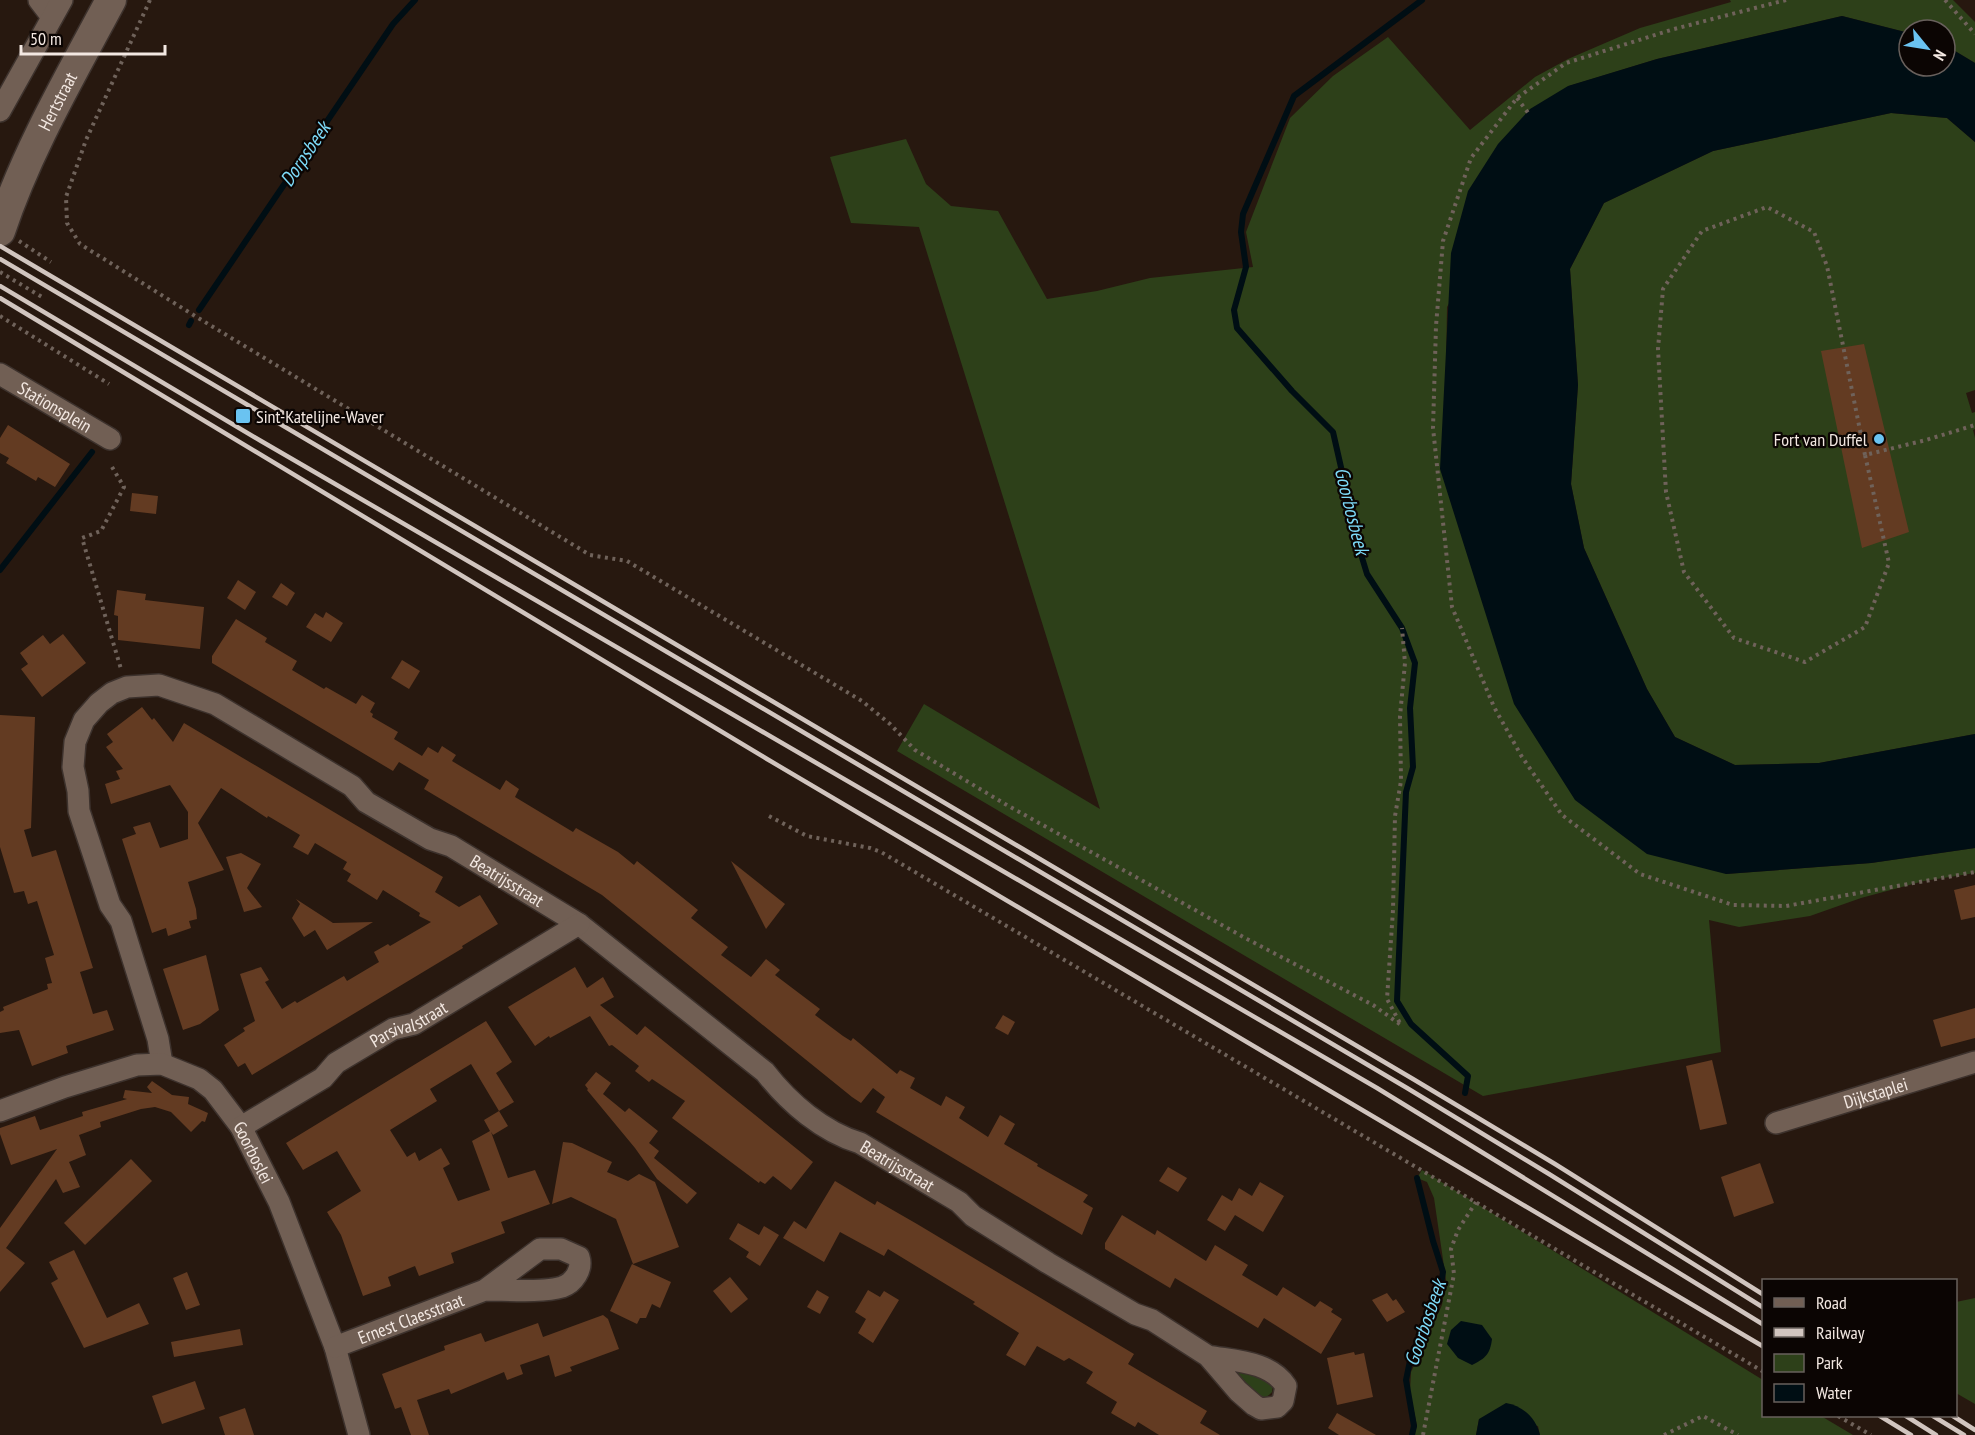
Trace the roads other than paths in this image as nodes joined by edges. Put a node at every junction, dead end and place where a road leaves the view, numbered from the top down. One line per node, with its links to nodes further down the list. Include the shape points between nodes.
1 (39, 0): 3 (street)
2 (111, 0): 5 (street, Hertstraat, via 33,148)
3 (57, 9): 4 (street)
4 (0, 111)
5 (8, 224)
6 (0, 374): 7 (street, Stationsplein)
7 (110, 439)
8 (579, 924): 10 (street, Beatrijsstraat, via 451,846 430,839 366,802 352,786 215,704 159,684 127,687 105,698 84,720 75,742 73,767 79,811 110,905 121,921 158,1039); 13 (street, Parsivalstraat, via 414,1024 393,1029 336,1063 323,1078); 16 (street, Beatrijsstraat, via 765,1072 778,1090 824,1127 860,1143 959,1202 972,1216)
9 (1975, 1062): 12 (street, Dijkstaplei)
10 (162, 1064): 11 (street, Goorboslei, via 137,1065); 13 (street, Goorboslei, via 199,1079 213,1090)
11 (0, 1111)
12 (1776, 1122)
13 (241, 1127): 15 (street, Goorboslei, via 279,1202)
14 (485, 1290): 15 (street, Ernest Claesstraat)
15 (335, 1347): 17 (street, Goorboslei)
16 (1208, 1356)
17 (359, 1435)

